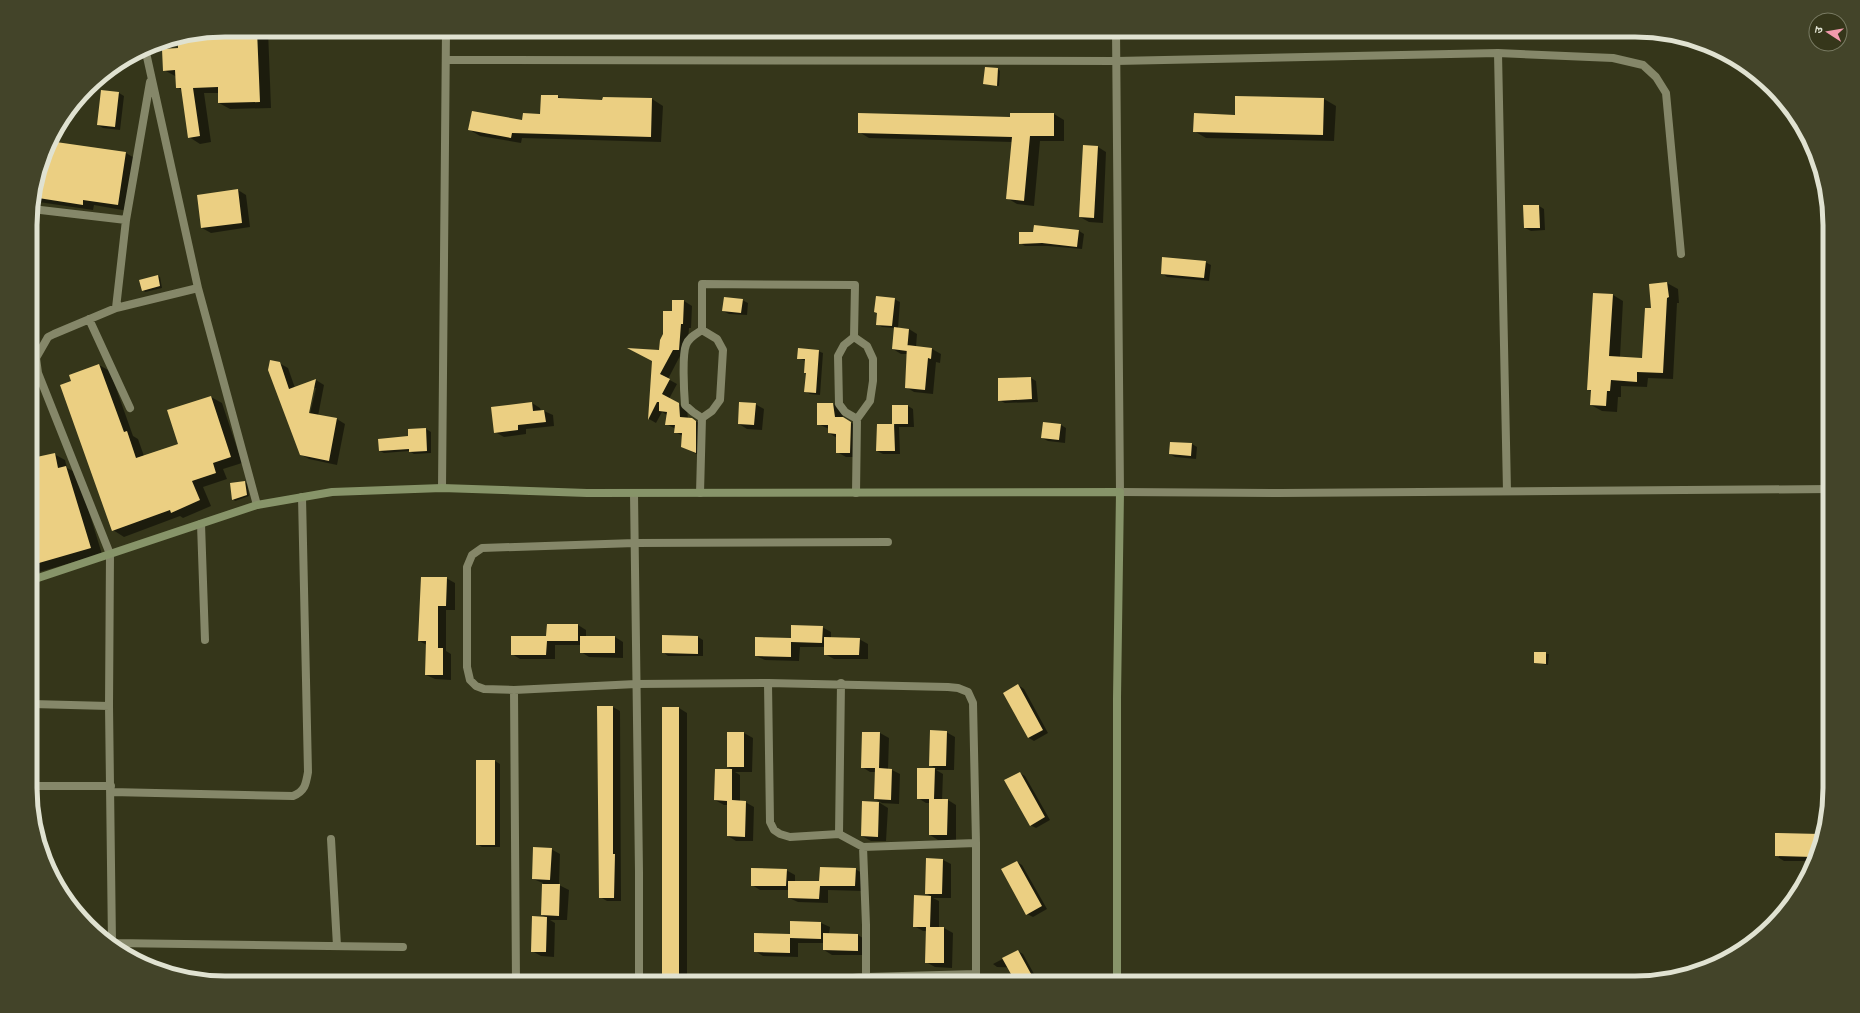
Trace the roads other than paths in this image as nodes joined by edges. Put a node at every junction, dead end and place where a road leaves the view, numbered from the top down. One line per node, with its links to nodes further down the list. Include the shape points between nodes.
1 (446, 37): 5 (street)
2 (1116, 37): 6 (street)
3 (1498, 53): 6 (street); 10 (street, via 1613,58 1643,65 1656,77 1666,94); 23 (street)
4 (146, 54): 7 (street)
5 (446, 60): 6 (street); 21 (street)
6 (1116, 61): 24 (street)
7 (150, 78): 9 (street); 11 (street)
8 (38, 210): 9 (street)
9 (126, 220): 12 (street)
10 (1681, 254)
11 (198, 288): 12 (street); 29 (street)
12 (116, 308): 13 (street)
13 (89, 319): 16 (street, via 48,337); 18 (street)
14 (702, 330): 15 (street, via 702,284 855,285); 19 (street, via 685,345 684,383 685,405); 19 (street, via 717,340 723,350 720,400 712,412)
15 (854, 337): 20 (street, via 867,346 873,359 870,401); 20 (street, via 844,345 838,356 839,404 845,412)
16 (37, 356)
17 (37, 366): 33 (street)
18 (130, 408)
19 (702, 418): 26 (street)
20 (857, 419): 27 (street)
21 (442, 488): 25 (street); 28 (street, via 332,492)
22 (1823, 489): 23 (street)
23 (1507, 491): 24 (street)
24 (1120, 492): 27 (street); 57 (street, via 1116,698)
25 (634, 493): 26 (street); 32 (street)
26 (700, 493): 27 (street)
27 (856, 493)
28 (302, 497): 29 (street); 43 (street, via 308,772 305,786 300,793 293,796)
29 (257, 505): 30 (street)
30 (201, 524): 33 (street); 35 (street)
31 (888, 542): 32 (street)
32 (635, 543): 37 (street); 39 (street, via 494,547 482,548 472,555 467,567 467,667 470,680 484,689)
33 (110, 554): 34 (street); 41 (street)
34 (37, 578)
35 (205, 640)
36 (768, 683): 37 (street); 38 (street); 44 (street, via 770,822 774,830 790,837)
37 (636, 684): 39 (street); 54 (street)
38 (841, 684): 44 (street); 46 (street, via 953,687 968,692 973,703)
39 (514, 690): 53 (street)
40 (37, 704): 41 (street)
41 (109, 706): 43 (street)
42 (37, 786): 43 (street)
43 (111, 789): 48 (street)
44 (839, 834): 47 (street)
45 (332, 839): 50 (street)
46 (976, 843): 47 (street); 52 (street)
47 (862, 847): 55 (street)
48 (113, 939)
49 (119, 943): 50 (street)
50 (337, 946): 51 (street)
51 (403, 947)
52 (976, 974): 56 (street)
53 (516, 976)
54 (639, 976)
55 (866, 976)
56 (903, 976)
57 (1117, 976)

